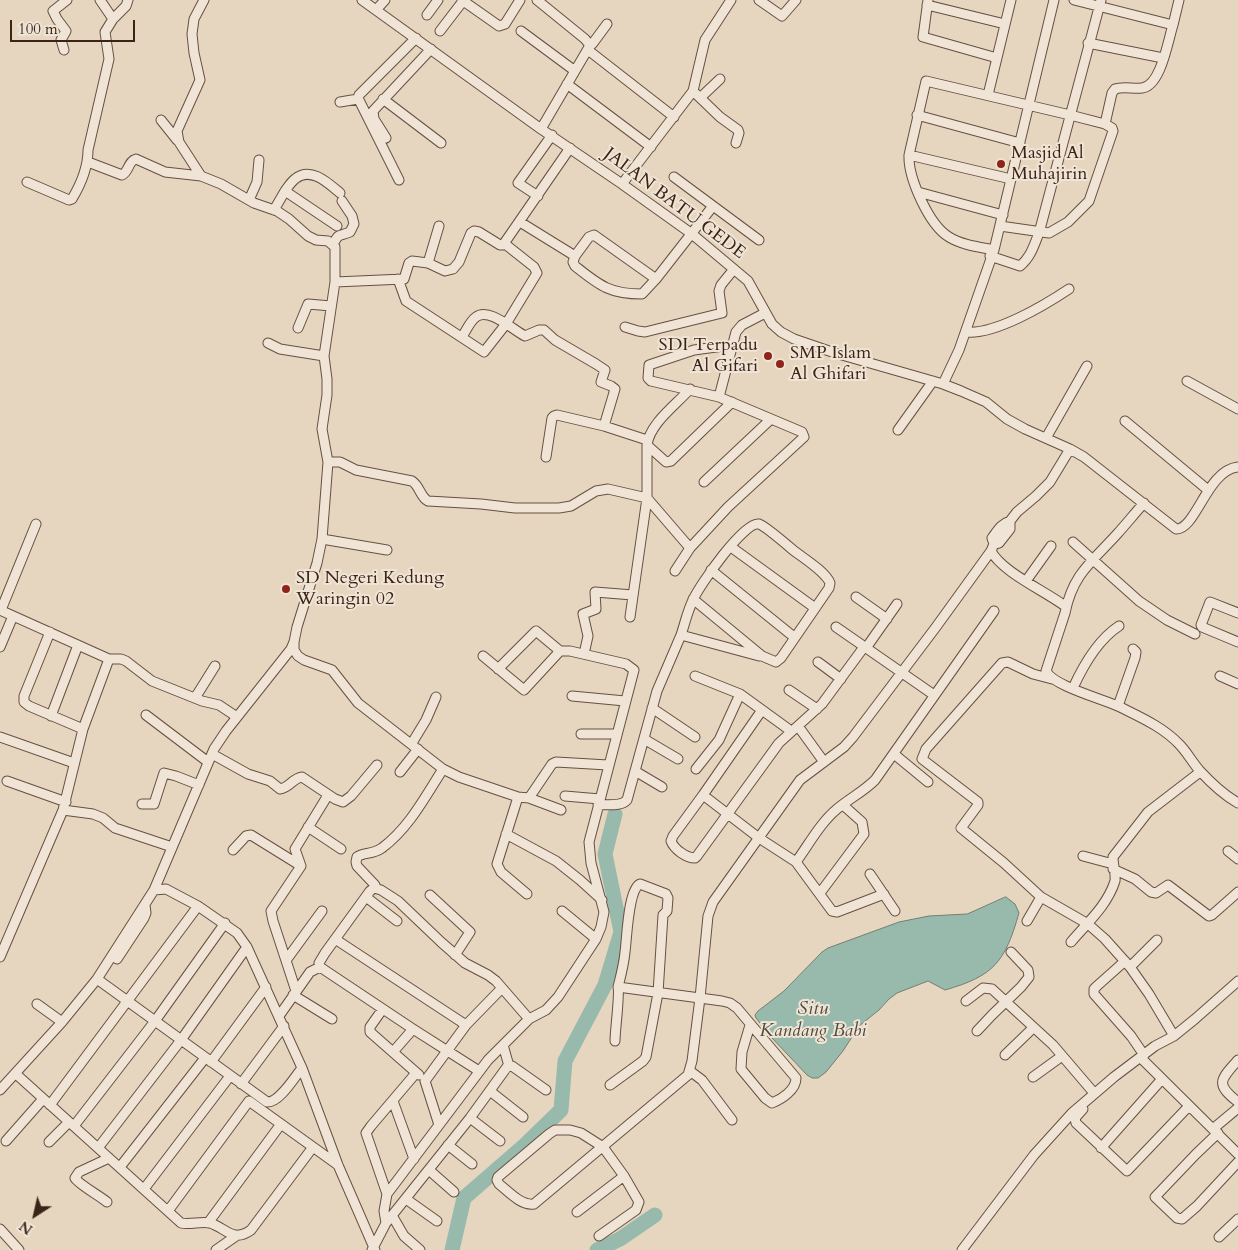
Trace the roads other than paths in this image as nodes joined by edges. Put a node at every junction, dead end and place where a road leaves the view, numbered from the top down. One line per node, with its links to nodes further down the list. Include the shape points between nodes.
1 (67, 0): 32 (street, via 53,11 66,30 60,40)
2 (100, 0): 22 (street)
3 (128, 0): 22 (street)
4 (204, 0): 52 (street, via 194,19 192,34 200,80 177,130)
5 (362, 0): 20 (street, JALAN BATU GEDE)
6 (384, 0): 20 (street)
7 (438, 0): 21 (street)
8 (463, 0): 9 (street, via 499,26 505,24); 27 (street)
9 (520, 0)
10 (537, 0): 31 (street, via 585,39)
11 (731, 0): 38 (street, via 705,40)
12 (759, 0): 13 (street, via 782,16)
13 (796, 0)
14 (1011, 0): 24 (street)
15 (1054, 0): 43 (street)
16 (1074, 0): 19 (street)
17 (1180, 0): 25 (street)
18 (927, 2): 24 (street); 33 (street, via 923,37)
19 (1100, 3): 25 (street); 29 (street)
20 (376, 10): 28 (street, JALAN BATU GEDE)
21 (427, 15)
22 (113, 19): 60 (street, via 105,32 109,59)
23 (607, 24): 31 (street)
24 (1005, 24): 33 (street)
25 (1173, 24): 34 (street)
26 (521, 31): 35 (street)
27 (440, 32)
28 (416, 38): 30 (street, JALAN BATU GEDE); 40 (street)
29 (1088, 43): 34 (street); 45 (street)
30 (431, 49): 41 (street); 49 (street, JALAN BATU GEDE)
31 (589, 49): 35 (street); 46 (street)
32 (64, 50)
33 (997, 58): 39 (street)
34 (1163, 58): 48 (street, via 1155,79 1148,86 1113,91)
35 (575, 71): 37 (street)
36 (720, 80): 38 (street)
37 (567, 84): 49 (street); 56 (street)
38 (696, 95): 46 (street); 53 (street, via 739,131)
39 (988, 95): 43 (street); 44 (street, via 926,82)
40 (358, 99): 42 (street); 64 (street)
41 (383, 99): 51 (street, via 373,114); 54 (street)
42 (340, 102)
43 (1028, 105): 45 (street); 55 (street)
44 (917, 115): 55 (street); 58 (street)
45 (1070, 115): 48 (street); 78 (street)
46 (674, 116): 56 (street)
47 (161, 120): 52 (street)
48 (1105, 124): 78 (street, via 1112,131 1089,201 1058,229)
49 (541, 129): 50 (street, JALAN BATU GEDE)
50 (552, 135): 57 (street, JALAN BATU GEDE); 69 (street, via 518,183)
51 (386, 138)
52 (178, 140): 61 (street)
53 (736, 142)
54 (441, 143)
55 (1020, 143): 63 (street)
56 (651, 147): 66 (street)
57 (570, 148): 66 (street, JALAN BATU GEDE); 69 (street)
58 (909, 155): 63 (street); 68 (street)
59 (259, 160): 70 (street, via 257,182)
60 (88, 162): 61 (street, via 122,175 136,158 165,172); 65 (street, via 69,200)
61 (201, 176): 70 (street)
62 (674, 177): 71 (street)
63 (1011, 179): 73 (street)
64 (399, 180)
65 (27, 182)
66 (622, 184): 79 (street, JALAN BATU GEDE)
67 (285, 191): 72 (street); 75 (street); 81 (street, via 295,179 314,174 341,197 354,224 350,232 340,234)
68 (918, 192): 73 (street); 83 (street, via 931,218 948,237)
69 (538, 196): 74 (street)
70 (249, 200): 72 (street)
71 (713, 206): 79 (street); 80 (street)
72 (274, 210): 81 (street, via 308,236)
73 (1003, 215): 77 (street)
74 (520, 222): 82 (street); 84 (street)
75 (337, 226)
76 (439, 226): 85 (street)
77 (1000, 226): 78 (street); 83 (street)
78 (1039, 233): 83 (street, via 1020,266)
79 (692, 234): 86 (street, JALAN BATU GEDE); 88 (street)
80 (759, 240)
81 (334, 244): 89 (street)
82 (505, 244): 85 (street, via 500,245 474,231 459,262 452,269 445,270); 93 (street, via 534,266 537,273)
83 (992, 253): 96 (street)
84 (574, 256): 88 (street, via 594,235); 88 (street, via 575,266 612,291 642,294)
85 (428, 263): 87 (street, via 410,262 405,278)
86 (734, 269): 92 (street, JALAN BATU GEDE, via 750,284); 94 (street, via 719,291 722,312 645,332)
87 (398, 279): 89 (street); 97 (street, via 406,301)
88 (656, 279)
89 (335, 282): 91 (street)
90 (1068, 289): 96 (street, via 1040,308 985,331)
91 (332, 306): 95 (street, via 308,304); 100 (street)
92 (765, 313): 99 (street, via 738,329); 102 (street, JALAN BATU GEDE, via 787,336 864,363)
93 (506, 324): 97 (street, via 491,315 479,316); 97 (street, via 484,352); 111 (street, via 525,336 544,330 603,368 601,382 615,389)
94 (625, 327)
95 (298, 328)
96 (966, 332): 104 (street)
97 (462, 337)
98 (268, 343): 100 (street, via 280,349)
99 (731, 345): 105 (street, via 694,350 649,365 650,380); 106 (street)
100 (324, 356): 117 (street, via 327,395 322,429)
101 (1087, 366): 113 (street)
102 (932, 381): 104 (street, JALAN BATU GEDE); 112 (street)
103 (1187, 381): 108 (street)
104 (943, 384): 113 (street, JALAN BATU GEDE, via 982,400 1006,419)
105 (690, 389): 106 (street); 114 (street, via 658,423)
106 (719, 397): 107 (street)
107 (732, 402): 109 (street); 114 (street, via 671,461 663,461)
108 (1238, 409)
109 (771, 419): 119 (street); 129 (street, via 802,432 804,437)
110 (1125, 422): 120 (street)
111 (604, 426): 114 (street); 116 (street, via 554,416)
112 (898, 430)
113 (1046, 438): 115 (street, JALAN BATU GEDE)
114 (647, 443): 121 (street)
115 (1070, 449): 122 (street, JALAN BATU GEDE); 128 (street, via 1050,482 999,528 992,538)
116 (546, 457)
117 (328, 462): 121 (street, via 340,462 356,470 412,481 428,501 559,508 608,489); 124 (street)
118 (1236, 467): 120 (street, JALAN BATU GEDE, via 1224,472)
119 (704, 482)
120 (1208, 490): 122 (street, JALAN BATU GEDE, via 1187,524 1180,529 1170,526)
121 (647, 498): 129 (street); 135 (street)
122 (1144, 503): 131 (street)
123 (36, 524): 141 (street)
124 (322, 539): 130 (street); 153 (street)
125 (1073, 542): 131 (street)
126 (731, 546): 132 (street); 140 (street); 140 (street, via 750,526 760,525 830,582)
127 (1051, 546): 134 (street)
128 (992, 547): 134 (street, via 1000,562); 167 (street)
129 (690, 548): 133 (street)
130 (387, 550)
131 (1092, 558): 139 (street, via 1080,574); 151 (street, via 1139,601)
132 (711, 570): 137 (street); 152 (street)
133 (675, 571)
134 (1026, 581): 139 (street)
135 (633, 595): 145 (street); 160 (street, via 596,592 596,609 584,614 588,636)
136 (856, 597): 146 (street)
137 (693, 599): 150 (street); 162 (street)
138 (897, 604): 146 (street)
139 (1066, 606): 171 (street, via 1046,666)
140 (815, 608): 152 (street)
141 (0, 610): 144 (street)
142 (994, 611): 176 (street)
143 (1238, 613): 154 (street, via 1210,602 1201,626)
144 (13, 616): 149 (street); 156 (street)
145 (630, 617)
146 (887, 619): 157 (street)
147 (1119, 626): 173 (street, via 1090,657)
148 (836, 627): 157 (street)
149 (50, 632): 155 (street); 186 (street, via 23,699 29,706)
150 (681, 634): 162 (street); 182 (street)
151 (1195, 634)
152 (794, 637): 162 (street, via 778,661 772,662)
153 (294, 642): 187 (street); 195 (street, via 298,656 332,670 358,703)
154 (1238, 642)
155 (78, 645): 163 (street); 186 (street)
156 (0, 647)
157 (865, 647): 167 (street); 170 (street)
158 (1133, 649): 181 (street, via 1135,658)
159 (560, 651): 160 (street); 166 (street, via 536,631); 166 (street, via 524,690)
160 (584, 654): 180 (street, via 632,668 634,673)
161 (483, 656): 166 (street)
162 (762, 656)
163 (109, 659): 179 (street, via 126,661 152,681); 188 (street)
164 (818, 662): 170 (street)
165 (215, 666): 179 (street)
166 (498, 668)
167 (901, 672): 176 (street); 199 (street, via 853,737)
168 (695, 676): 175 (street)
169 (1220, 676): 172 (street)
170 (841, 679): 183 (street)
171 (1052, 679): 173 (street); 245 (street, via 1002,663 922,757 927,765 978,802 961,828)
172 (1238, 684)
173 (1073, 688): 181 (street)
174 (789, 690): 183 (street)
175 (740, 694): 184 (street); 204 (street, via 719,740)
176 (934, 695): 196 (street)
177 (572, 696): 180 (street)
178 (436, 697): 195 (street)
179 (195, 698): 187 (street, via 219,705)
180 (625, 701): 191 (street)
181 (1118, 706): 207 (street, via 1164,731 1179,744)
182 (652, 708): 193 (street); 194 (street)
183 (817, 709): 189 (street)
184 (762, 710): 189 (street); 213 (street)
185 (146, 715): 197 (street)
186 (51, 716): 188 (street)
187 (237, 717): 197 (street)
188 (83, 729): 200 (street)
189 (794, 729): 199 (street); 223 (street, via 779,743)
190 (581, 734): 191 (street)
191 (616, 734): 202 (street)
192 (0, 737): 200 (street)
193 (695, 737)
194 (644, 739): 198 (street); 205 (street)
195 (415, 746): 203 (street); 206 (street)
196 (894, 754): 209 (street); 220 (street, via 865,790)
197 (210, 758): 210 (street); 212 (street, via 270,781 280,789 302,777)
198 (678, 759)
199 (824, 762): 226 (street, via 800,780)
200 (74, 763): 221 (street)
201 (378, 765): 212 (street, via 346,801 340,802)
202 (608, 765): 216 (street, via 556,762); 218 (street)
203 (443, 769): 215 (street); 237 (street, via 397,835 380,850 357,857 357,866)
204 (696, 769)
205 (635, 771): 211 (street); 218 (street, via 625,803)
206 (400, 772)
207 (1200, 772): 217 (street); 235 (street, via 1148,812 1115,853)
208 (7, 781): 221 (street)
209 (928, 782)
210 (199, 785): 219 (street, via 164,773 154,804); 227 (street)
211 (662, 787)
212 (328, 795): 224 (street)
213 (703, 795): 223 (street); 223 (street, via 672,839 673,846 688,857 697,856)
214 (565, 796): 218 (street)
215 (518, 797): 216 (street); 225 (street)
216 (530, 798): 222 (street)
217 (1237, 801)
218 (601, 803): 246 (street, via 589,848)
219 (142, 804)
220 (843, 805): 233 (street, via 829,816); 240 (street, via 862,822 864,834)
221 (65, 806): 227 (street, via 102,818 115,828); 262 (street)
222 (561, 810)
223 (728, 813): 226 (street)
224 (308, 827): 228 (street); 234 (street, via 294,851)
225 (506, 834): 241 (street, via 498,867); 246 (street, via 556,861)
226 (759, 838): 233 (street); 273 (street, via 711,907)
227 (172, 847): 238 (street)
228 (341, 849)
229 (233, 850): 234 (street, via 251,835)
230 (1228, 852): 232 (street)
231 (1084, 856): 235 (street)
232 (1238, 858)
233 (796, 862): 240 (street)
234 (301, 866): 263 (street, via 271,911)
235 (1113, 866): 239 (street, via 1151,892 1156,893 1168,884 1209,916); 254 (street, via 1115,879 1110,894)
236 (870, 874): 242 (street)
237 (374, 888): 244 (street); 261 (street, via 398,901)
238 (154, 890): 247 (street, via 166,889); 266 (street)
239 (1238, 892)
240 (820, 893): 242 (street, via 835,912)
241 (527, 894)
242 (884, 894): 250 (street)
243 (430, 895): 261 (street, via 470,931)
244 (366, 897): 251 (street); 255 (street)
245 (1041, 897): 252 (street); 254 (street)
246 (602, 900): 256 (street, via 604,919)
247 (198, 906): 253 (street); 274 (street)
248 (322, 910): 263 (street)
249 (562, 911): 256 (street)
250 (895, 911)
251 (397, 921)
252 (1026, 922)
253 (225, 923): 259 (street); 282 (street)
254 (1088, 924): 258 (street); 264 (street)
255 (335, 939): 265 (street, via 321,959); 284 (street)
256 (596, 939): 281 (street, via 558,998 546,1010)
257 (1157, 940): 264 (street)
258 (1071, 942)
259 (247, 947): 268 (street); 291 (street)
260 (1010, 952): 276 (street, via 1029,974 1026,982)
261 (455, 955): 270 (street, via 488,975)
262 (0, 956)
263 (287, 959): 271 (street)
264 (1127, 964): 290 (street); 298 (street, via 1097,986 1094,994 1130,1036)
265 (320, 967): 271 (street, via 310,972); 278 (street)
266 (99, 981): 274 (street); 283 (street)
267 (1238, 981): 290 (street)
268 (266, 986): 279 (street); 299 (street)
269 (618, 987): 272 (street); 272 (street, via 629,912 635,889 640,884 666,894 668,898 667,911 663,915); 292 (street)
270 (502, 988): 281 (street); 284 (street)
271 (295, 993): 279 (street); 280 (street)
272 (658, 993): 273 (street); 312 (street, via 646,1057)
273 (700, 998): 285 (street, via 730,1003); 304 (street)
274 (128, 1001): 282 (street); 318 (street)
275 (966, 1001): 276 (street, via 983,988 988,988)
276 (1005, 1002): 287 (street); 289 (street)
277 (37, 1004): 283 (street)
278 (382, 1010): 288 (street); 295 (street, via 369,1030)
279 (279, 1016): 286 (street)
280 (332, 1019)
281 (529, 1019): 293 (street)
282 (155, 1021): 291 (street); 325 (street)
283 (62, 1022): 306 (street)
284 (466, 1025): 294 (street)
285 (750, 1025): 285 (street, via 741,1069 772,1103 791,1089 796,1078)
286 (284, 1026): 302 (street); 311 (street)
287 (1033, 1028): 296 (street); 297 (street)
288 (413, 1030): 294 (street); 295 (street)
289 (977, 1031)
290 (1174, 1036): 298 (street, via 1155,1046)
291 (181, 1040): 299 (street); 335 (street)
292 (615, 1041)
293 (503, 1045): 301 (street); 303 (street)
294 (447, 1051): 303 (street); 310 (street)
295 (393, 1052): 305 (street)
296 (1005, 1055)
297 (1062, 1056): 308 (street); 316 (street)
298 (1142, 1058): 309 (street); 316 (street); 336 (street, via 1075,1118 1076,1123)
299 (208, 1060): 307 (street); 343 (street)
300 (1238, 1060): 319 (street, via 1222,1080 1225,1091)
301 (509, 1066): 314 (street); 315 (street)
302 (302, 1068): 311 (street, via 274,1102 267,1102); 342 (street)
303 (479, 1070): 327 (street)
304 (690, 1071): 324 (street, via 702,1080); 334 (street, via 686,1078)
305 (416, 1073): 310 (street); 317 (street)
306 (16, 1074): 313 (street); 318 (street)
307 (230, 1076): 311 (street); 346 (street)
308 (1033, 1076)
309 (1162, 1079): 320 (street); 336 (street)
310 (425, 1081): 327 (street)
311 (241, 1084)
312 (610, 1085)
313 (0, 1090)
314 (546, 1090)
315 (490, 1091): 322 (street); 323 (street)
316 (1094, 1092): 365 (street, via 1034,1155)
317 (393, 1101): 339 (street); 348 (street, via 366,1133)
318 (47, 1102): 325 (street); 329 (street)
319 (1238, 1102)
320 (1189, 1106): 328 (street); 336 (street, via 1127,1171)
321 (1238, 1108): 328 (street)
322 (523, 1117)
323 (470, 1118): 330 (street); 332 (street)
324 (732, 1120)
325 (71, 1124): 331 (street); 335 (street)
326 (281, 1124): 333 (street); 351 (street, via 249,1101); 356 (street)
327 (439, 1125): 339 (street)
328 (1216, 1131): 337 (street); 340 (street, via 1155,1197 1182,1219)
329 (6, 1141)
330 (500, 1141)
331 (49, 1142)
332 (448, 1145): 341 (street); 344 (street)
333 (313, 1147): 342 (street); 358 (street, via 251,1230)
334 (603, 1147): 334 (street, via 534,1204 523,1202 496,1180 500,1173 555,1130 581,1133); 345 (street)
335 (98, 1148): 338 (street)
336 (1101, 1148)
337 (1238, 1154)
338 (110, 1158): 343 (street); 350 (street, via 79,1172 75,1178)
339 (414, 1159): 348 (street)
340 (1238, 1162)
341 (472, 1164)
342 (338, 1165): 361 (street)
343 (120, 1167): 346 (street)
344 (429, 1170): 347 (street); 349 (street)
345 (624, 1176): 352 (street); 359 (street, via 639,1206)
346 (144, 1189): 351 (street)
347 (454, 1192)
348 (387, 1194): 354 (street, via 384,1212)
349 (406, 1199): 354 (street); 355 (street)
350 (107, 1202)
351 (168, 1210): 356 (street, via 181,1223)
352 (577, 1212)
353 (1238, 1219): 360 (street)
354 (390, 1220): 361 (street); 364 (street)
355 (437, 1221)
356 (208, 1223): 358 (street)
357 (0, 1229): 362 (street)
358 (236, 1236): 363 (street)
359 (599, 1236)
360 (1219, 1237)
361 (374, 1247)
362 (19, 1250)
363 (216, 1250)
364 (420, 1250)
365 (962, 1250)

